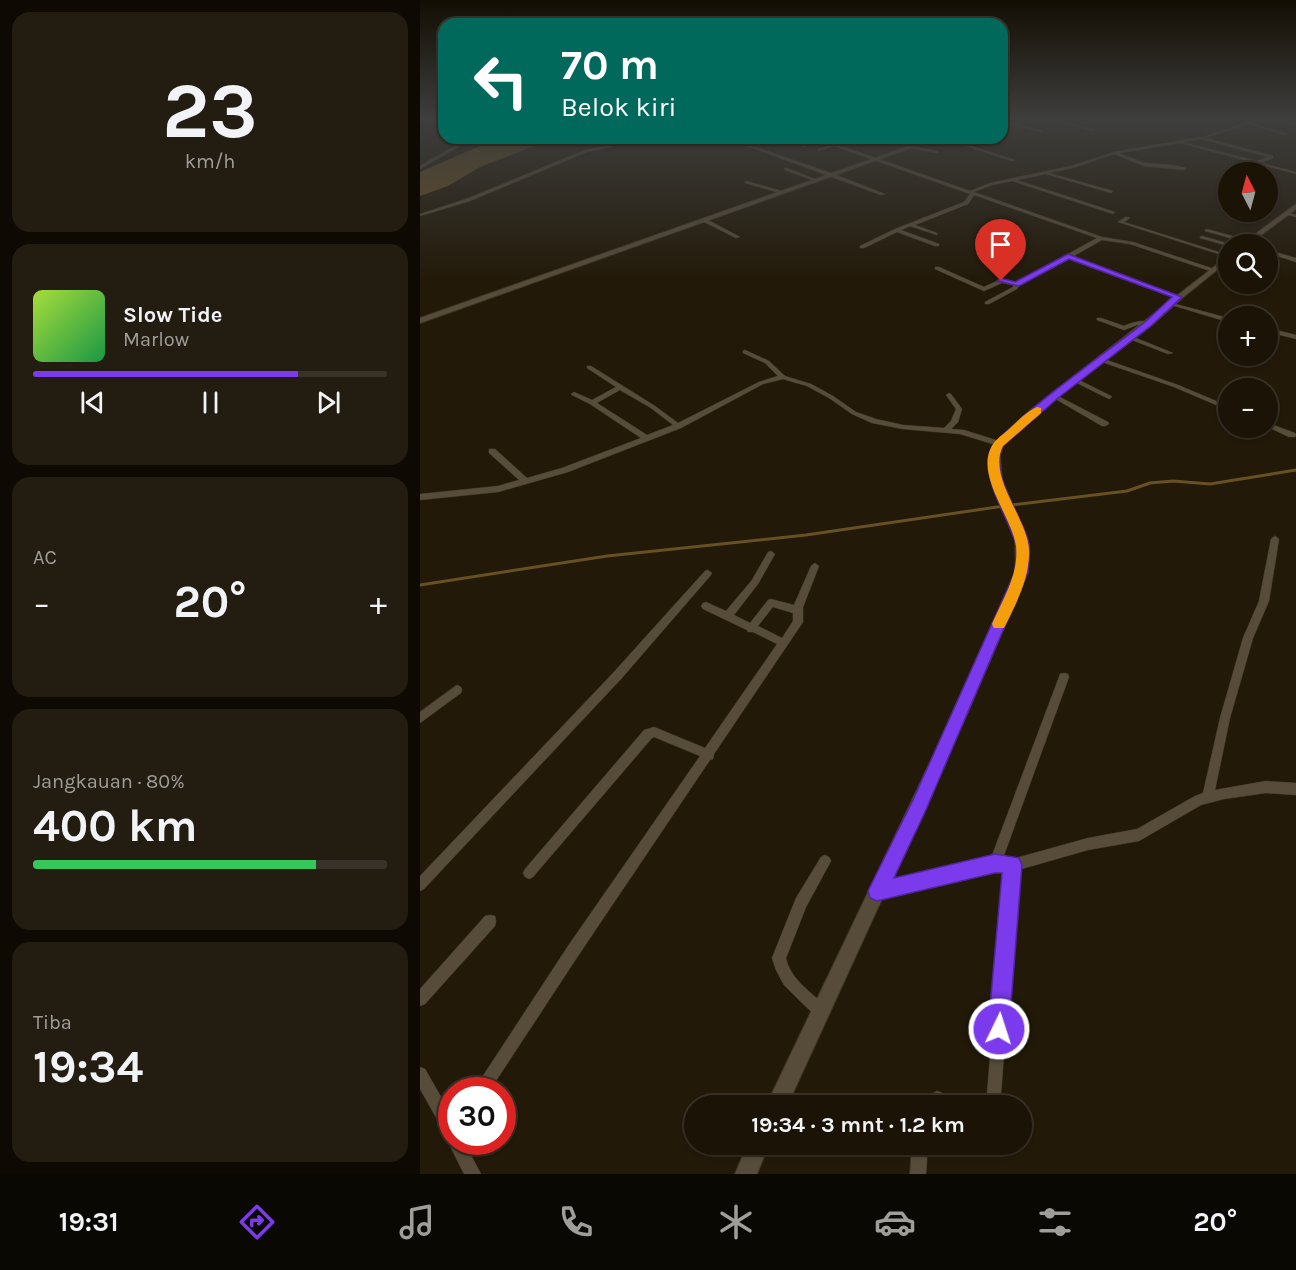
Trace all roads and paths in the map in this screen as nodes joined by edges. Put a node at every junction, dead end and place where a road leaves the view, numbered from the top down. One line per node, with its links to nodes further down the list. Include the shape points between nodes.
1 (531, 174): 21 (street)
2 (791, 174): 13 (street)
3 (794, 174): 10 (street)
4 (829, 174): 9 (street)
5 (836, 174): 9 (street)
6 (914, 174): 17 (street)
7 (1042, 174): 11 (street)
8 (1049, 174): 15 (street)
9 (832, 175): 10 (street); 16 (street)
10 (815, 180): 13 (street)
11 (1013, 180): 17 (street); 19 (street)
12 (746, 182): 14 (street)
13 (807, 182): 14 (street)
14 (780, 192): 24 (street)
15 (1111, 192)
16 (883, 194)
17 (970, 194): 25 (street, via 966,204); 34 (street)
18 (1296, 206): 20 (street)
19 (1113, 213)
20 (1286, 213): 22 (street); 31 (street)
21 (420, 215)
22 (1296, 216)
23 (1128, 218): 27 (street, via 1120,222)
24 (704, 220): 32 (street); 52 (street)
25 (911, 225): 26 (street); 29 (street)
26 (897, 230): 37 (street); 38 (street)
27 (1144, 230): 35 (street); 39 (street)
28 (1207, 230): 30 (street)
29 (936, 234)
30 (1219, 234)
31 (1259, 234)
32 (738, 237)
33 (1202, 237): 36 (street)
34 (1101, 238): 35 (street); 41 (street)
35 (1124, 241): 45 (street)
36 (1218, 242)
37 (937, 245)
38 (862, 247)
39 (1218, 254)
40 (1278, 255): 42 (street)
41 (1068, 257): 46 (street); 47 (street)
42 (1296, 260)
43 (1218, 265): 45 (street)
44 (937, 268): 46 (street, via 984,290 1001,281)
45 (1212, 270): 47 (street)
46 (1017, 284): 48 (street)
47 (1178, 297): 49 (street)
48 (987, 303)
49 (1170, 303): 50 (street); 53 (street)
50 (1218, 317)
51 (1099, 319): 53 (street, via 1124,328)
52 (420, 321)
53 (1149, 323): 55 (street)
54 (1278, 333): 56 (street)
55 (1129, 337): 58 (street); 59 (street)
56 (1296, 338)
57 (745, 352): 61 (street, via 771,364)
58 (1170, 353)
59 (1101, 360): 62 (street); 69 (street)
60 (589, 367): 63 (street)
61 (783, 378): 71 (street, via 761,383); 72 (street, via 809,386 874,422)
62 (1075, 380): 66 (street); 67 (street)
63 (620, 387): 68 (street); 71 (street)
64 (574, 394): 68 (street)
65 (949, 395): 72 (street, via 959,409)
66 (1054, 396): 70 (street); 76 (street)
67 (1109, 397)
68 (592, 403): 75 (street)
69 (1218, 404)
70 (1105, 424)
71 (678, 426): 75 (street)
72 (947, 429): 76 (street)
73 (1278, 429): 74 (street)
74 (1292, 435)
75 (646, 438): 78 (street)
76 (999, 444): 100 (street, via 994,452 994,467 1022,543 1022,572 919,806)
77 (492, 451): 78 (street)
78 (526, 482): 79 (street, via 498,489)
79 (420, 497)
80 (1275, 539): 94 (street, via 1264,601 1248,638 1228,707)
81 (771, 554): 86 (street)
82 (815, 566): 85 (street)
83 (708, 573): 99 (street)
84 (706, 606): 86 (street)
85 (798, 607): 87 (street, via 771,603); 88 (street, via 798,622)
86 (727, 617): 87 (street)
87 (751, 629): 88 (street)
88 (782, 642): 92 (street)
89 (1064, 677): 96 (street)
90 (457, 690): 91 (street)
91 (420, 718)
92 (709, 754): 98 (street, via 654,732 648,734); 105 (street)
93 (1296, 789): 94 (street, via 1266,787)
94 (1208, 797): 97 (street, via 1189,804 1139,835)
95 (825, 861): 103 (street, via 801,903 779,958 784,974)
96 (995, 863): 97 (street); 100 (street)
97 (1012, 865): 107 (street)
98 (529, 873)
99 (420, 885)
100 (877, 891): 103 (street)
101 (490, 921): 102 (street)
102 (420, 999)
103 (819, 1009): 106 (street)
104 (420, 1074): 108 (street)
105 (491, 1077)
106 (781, 1095)
107 (994, 1095)
108 (438, 1107)
109 (463, 1155): 112 (street)
110 (754, 1155): 113 (street)
111 (919, 1155): 114 (street)
112 (473, 1174)
113 (746, 1174)
114 (918, 1174)

